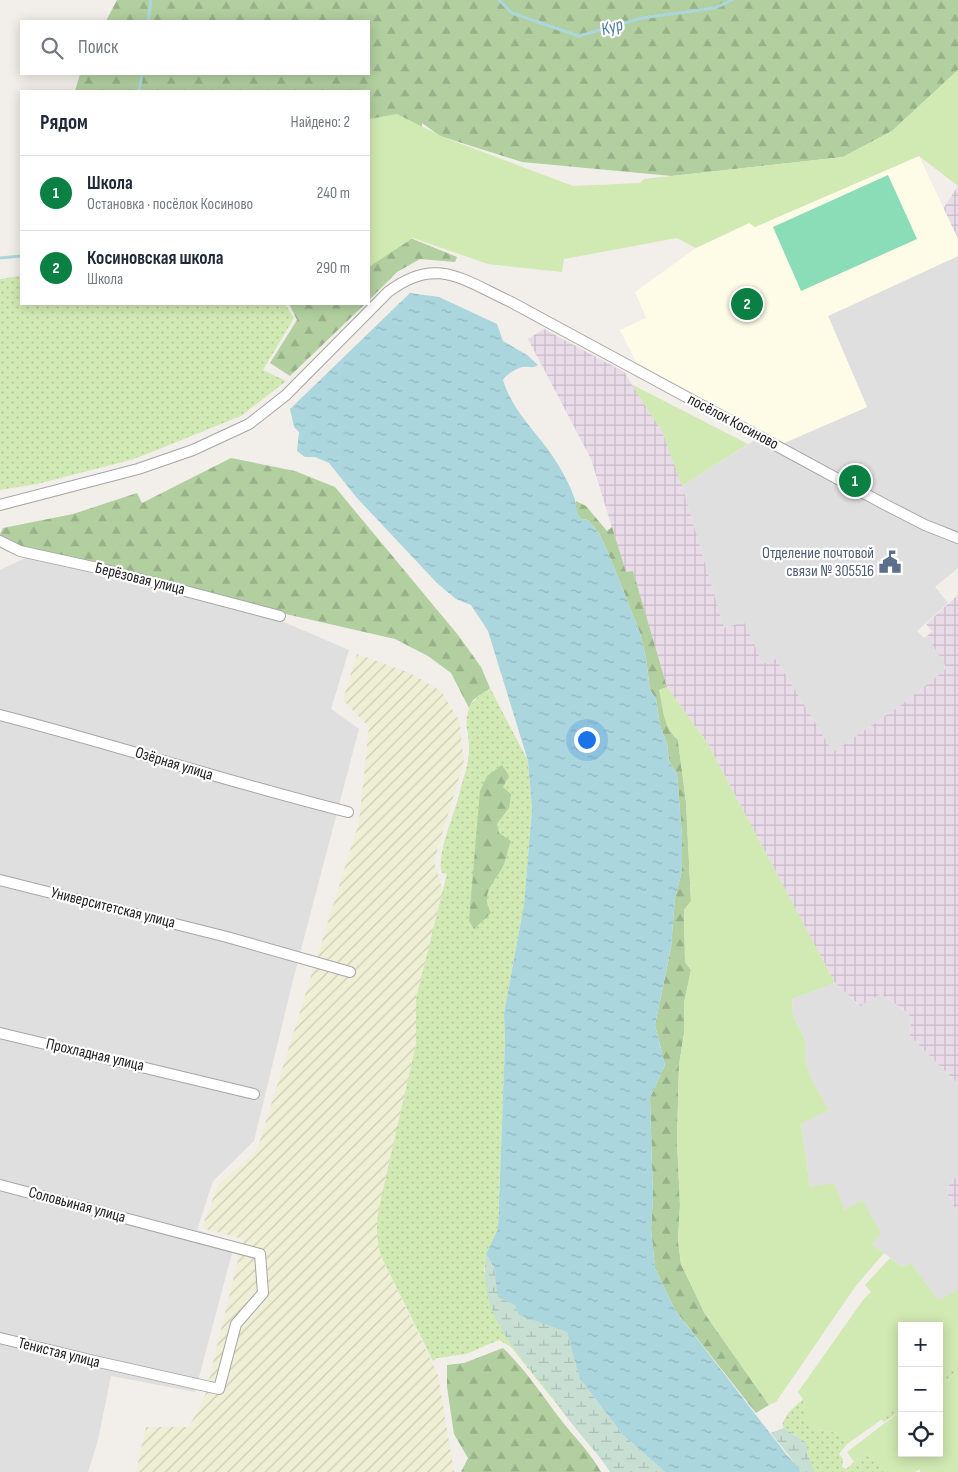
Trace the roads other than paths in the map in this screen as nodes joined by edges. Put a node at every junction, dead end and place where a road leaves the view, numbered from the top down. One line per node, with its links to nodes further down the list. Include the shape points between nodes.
1 (0, 505): 2 (street, посёлок Косиново, via 138,469 192,450 249,424 286,395 388,292 404,280 426,273 451,274 511,302 884,504)
2 (958, 538)
3 (0, 541): 4 (street, Берёзовая улица, via 20,551)
4 (280, 616)
5 (0, 715): 6 (street, Озёрная улица)
6 (348, 812)
7 (0, 880): 8 (street, Университетская улица, via 227,937)
8 (350, 972)
9 (0, 1033): 10 (street, Прохладная улица)
10 (254, 1094)
11 (0, 1185): 13 (street, Соловьиная улица, via 260,1254 263,1293 236,1324 219,1389)
12 (0, 1338): 13 (street, Тенистая улица)
13 (118, 1367)

